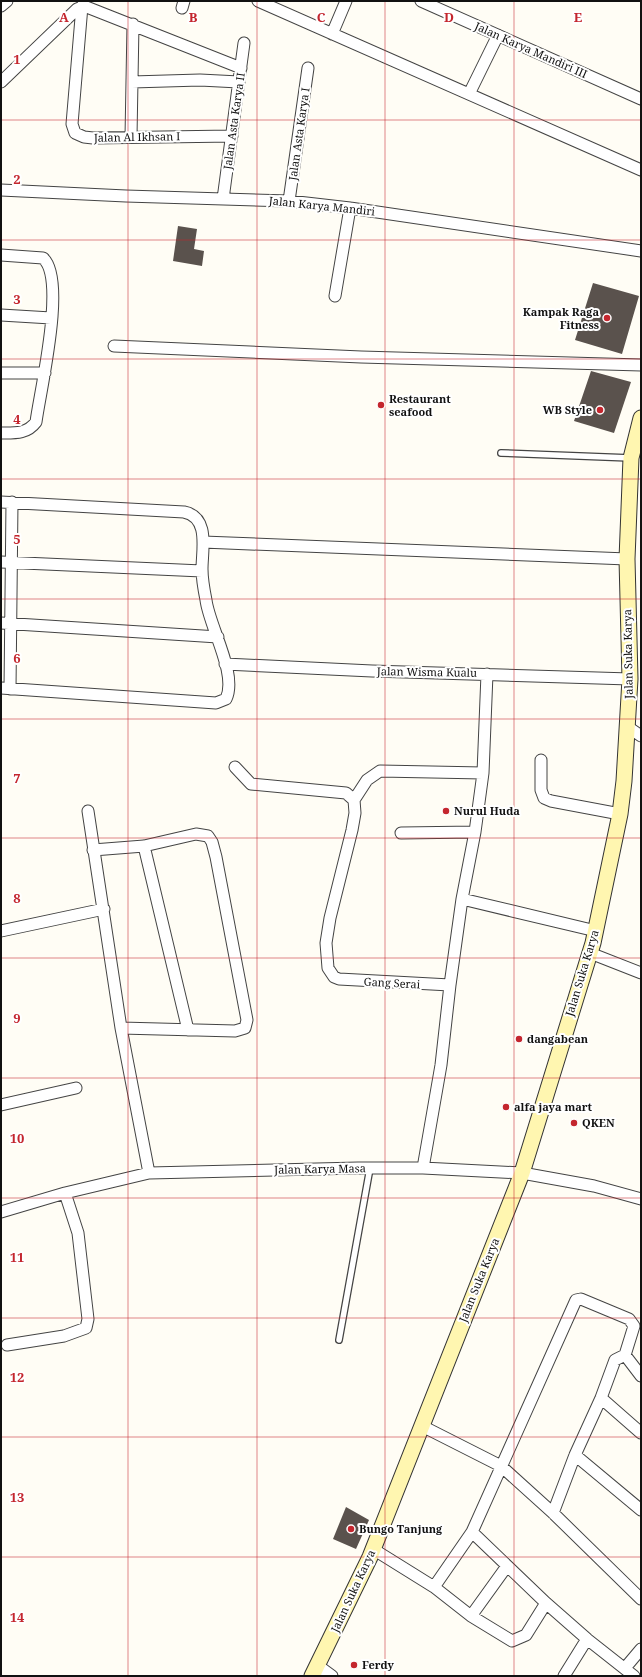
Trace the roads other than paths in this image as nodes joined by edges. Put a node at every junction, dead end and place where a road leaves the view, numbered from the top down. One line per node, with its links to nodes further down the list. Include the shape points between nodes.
1 (7, 1): 5 (street)
2 (258, 1): 8 (street)
3 (346, 1): 8 (street)
4 (421, 1): 9 (street, Jalan Karya Mandiri III)
5 (1, 6)
6 (82, 6): 7 (street); 13 (street); 19 (street, Jalan Al Ikhsan I, via 73,132 89,138)
7 (133, 24): 11 (street); 14 (street)
8 (332, 34): 16 (street)
9 (498, 35): 16 (street); 17 (street, Jalan Karya Mandiri III)
10 (244, 43): 11 (street, Jalan Asta Karya II)
11 (241, 68): 15 (street, Jalan Asta Karya II)
12 (308, 68): 23 (street, Jalan Asta Karya I)
13 (1, 82)
14 (132, 82): 15 (street); 19 (street)
15 (239, 82): 18 (street, Jalan Asta Karya II)
16 (469, 94): 20 (street)
17 (641, 99)
18 (232, 136): 19 (street, Jalan Al Ikhsan I); 22 (street, Jalan Asta Karya II)
19 (131, 137)
20 (641, 170)
21 (1, 190): 22 (street, Jalan Karya Mandiri)
22 (223, 199): 23 (street, Jalan Karya Mandiri)
23 (289, 201): 24 (street, Jalan Karya Mandiri)
24 (350, 208): 25 (street, Jalan Karya Mandiri); 27 (street)
25 (641, 251)
26 (1, 255): 29 (street, via 37,256 46,260 50,266 52,283)
27 (335, 296)
28 (1, 315): 29 (street)
29 (51, 318): 32 (street, via 52,330)
30 (114, 346): 31 (street, via 362,357)
31 (641, 365)
32 (45, 372): 33 (street); 35 (street, via 36,422 28,430)
33 (1, 373)
34 (641, 418): 37 (main road, Jalan Suka Karya)
35 (1, 433)
36 (501, 453): 37 (lane)
37 (631, 458): 40 (main road, Jalan Suka Karya)
38 (6, 502): 39 (street, via 189,513 200,523); 41 (street)
39 (203, 542): 40 (street); 42 (street)
40 (627, 559): 47 (main road, Jalan Suka Karya)
41 (6, 562): 42 (street); 43 (street)
42 (202, 571): 44 (street, via 206,603)
43 (6, 623): 44 (street); 48 (street)
44 (218, 637): 45 (street)
45 (225, 664): 46 (street, Jalan Wisma Kualu); 48 (street, via 229,690 226,699 216,703)
46 (487, 674): 47 (street, Jalan Wisma Kualu); 53 (street)
47 (630, 679): 49 (main road, Jalan Suka Karya)
48 (5, 688)
49 (628, 727): 50 (street); 56 (main road, Jalan Suka Karya)
50 (641, 736)
51 (541, 760): 56 (street, via 540,790 544,798)
52 (235, 767): 54 (street, via 251,784 346,793)
53 (483, 773): 54 (street, via 380,771 367,780); 57 (street)
54 (354, 800): 67 (street, Gang Serai, via 352,830 326,943 330,972 340,979)
55 (88, 811): 60 (street)
56 (620, 814): 64 (main road, Jalan Suka Karya)
57 (475, 832): 58 (street); 61 (street)
58 (400, 833)
59 (144, 846): 60 (street); 69 (street); 69 (street, via 203,834 210,838 216,857 247,1020 244,1028 235,1031)
60 (93, 850): 62 (street)
61 (462, 899): 64 (street); 67 (street)
62 (104, 909): 63 (street); 68 (street)
63 (1, 931)
64 (596, 932): 65 (main road, Jalan Suka Karya)
65 (590, 952): 66 (street); 75 (main road, Jalan Suka Karya)
66 (641, 974)
67 (450, 985): 73 (street, via 441,1065)
68 (121, 1028): 69 (street); 74 (street)
69 (188, 1030)
70 (76, 1088): 71 (street)
71 (1, 1105)
72 (370, 1168): 73 (street, Jalan Karya Masa); 74 (street, Jalan Karya Masa); 79 (lane)
73 (423, 1168): 75 (street, Jalan Karya Masa)
74 (149, 1173): 76 (street, Jalan Karya Masa)
75 (522, 1173): 77 (street, Jalan Karya Masa, via 594,1186); 84 (main road, Jalan Suka Karya)
76 (65, 1193): 78 (street, Jalan Karya Masa); 80 (street, via 78,1233 88,1319 86,1328 64,1336)
77 (641, 1198)
78 (1, 1212)
79 (339, 1340)
80 (7, 1345)
81 (624, 1355): 82 (street); 83 (street, via 615,1360); 87 (street, via 634,1326 630,1319 581,1299 576,1300)
82 (641, 1376)
83 (601, 1398): 85 (street); 86 (street)
84 (422, 1426): 87 (street); 91 (main road, Jalan Suka Karya)
85 (641, 1433)
86 (575, 1455): 88 (street); 89 (street)
87 (501, 1466): 89 (street); 90 (street)
88 (641, 1510)
89 (553, 1513): 94 (street)
90 (472, 1532): 92 (street); 93 (street)
91 (373, 1549): 93 (street); 100 (main road, Jalan Suka Karya)
92 (507, 1566): 95 (street); 96 (street)
93 (434, 1587): 96 (street)
94 (641, 1599)
95 (546, 1602): 96 (street, via 526,1635 512,1641); 97 (street)
96 (472, 1616)
97 (587, 1639): 99 (street); 102 (street)
98 (641, 1649): 99 (street)
99 (625, 1668): 103 (street)
100 (315, 1670): 101 (street)
101 (332, 1676)
102 (564, 1676)
103 (634, 1676)

